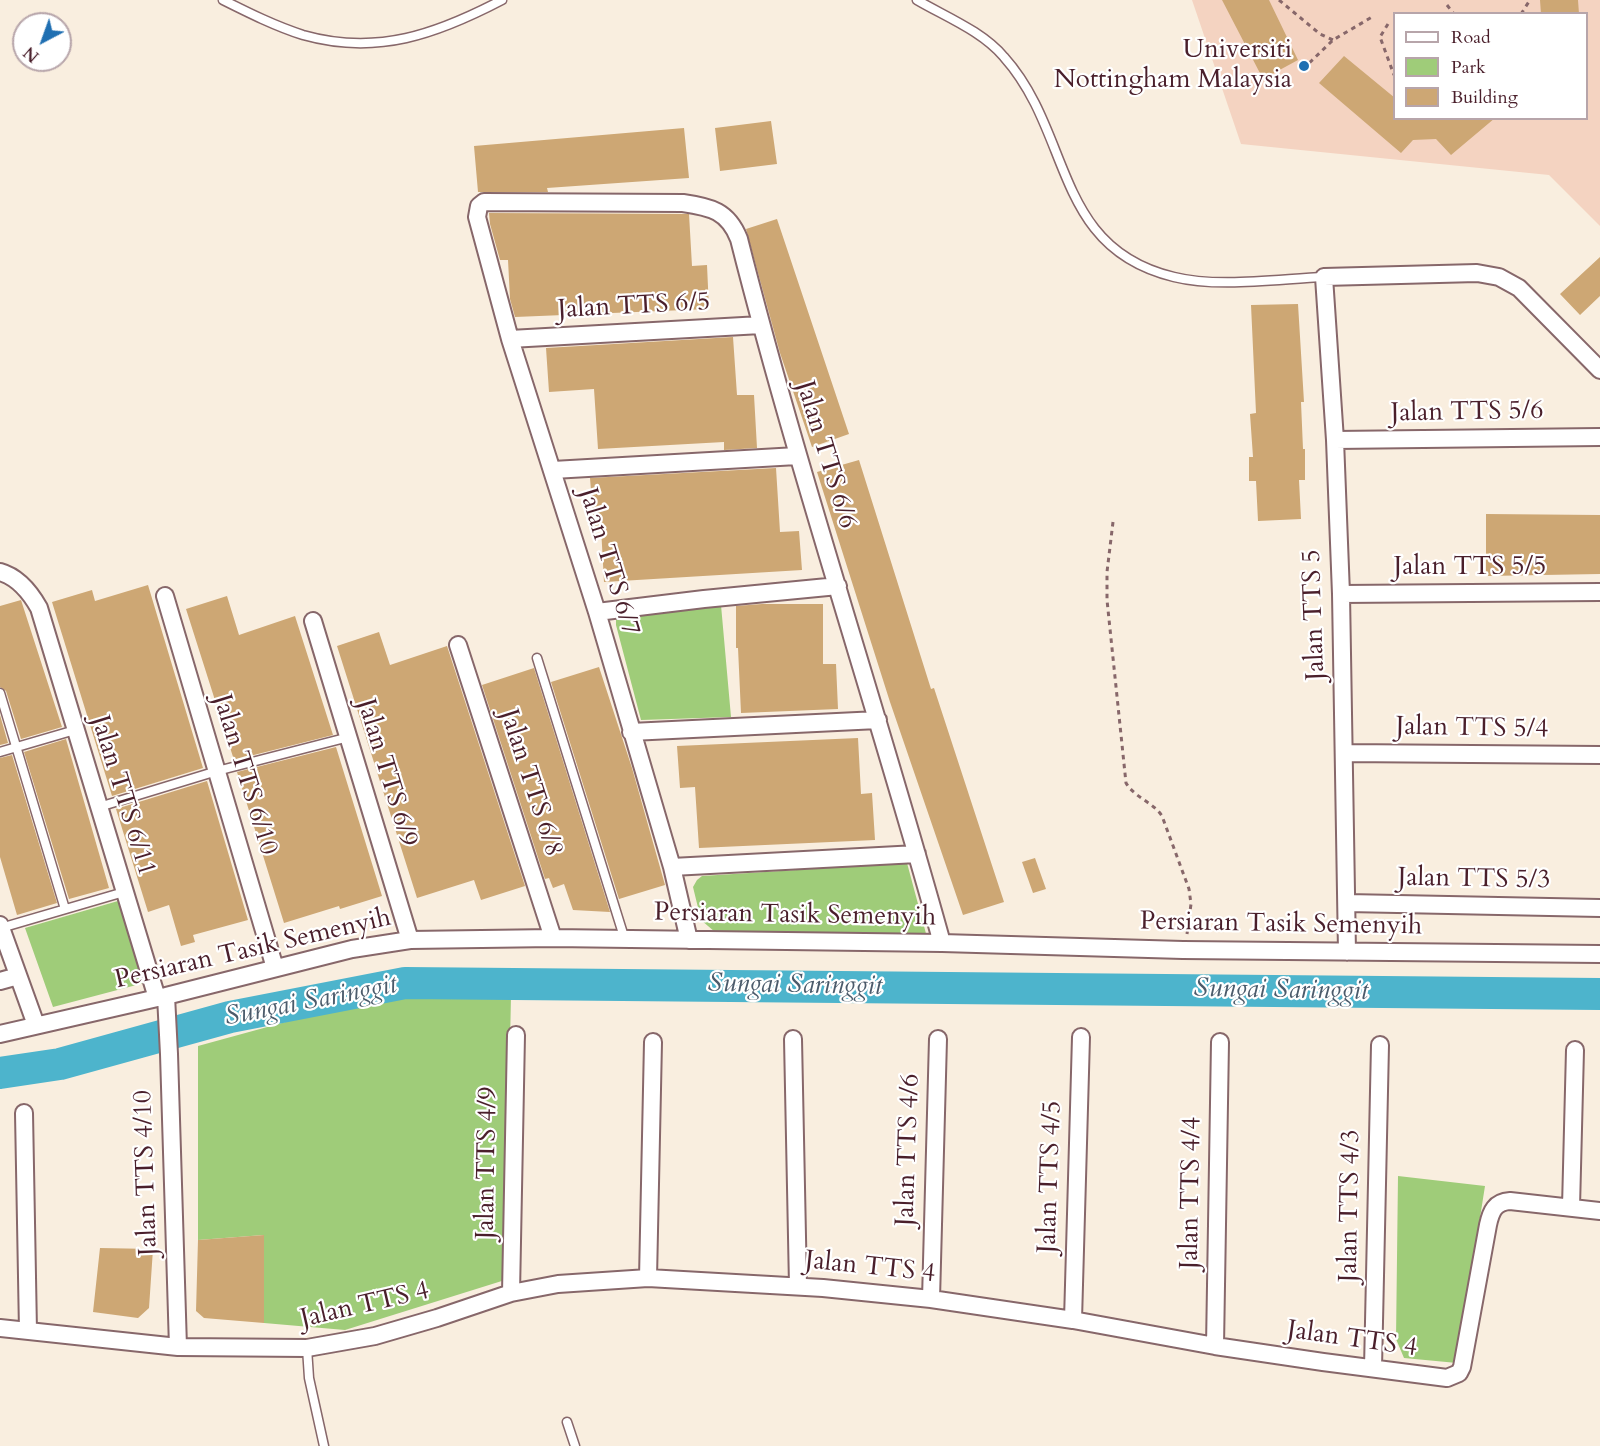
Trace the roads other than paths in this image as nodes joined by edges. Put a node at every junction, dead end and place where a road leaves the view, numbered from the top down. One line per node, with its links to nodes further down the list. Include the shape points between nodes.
1 (223, 0): 2 (lane, via 304,35 347,42 390,42 429,33)
2 (502, 0)
3 (917, 0): 5 (lane, via 986,40 1003,56 1033,99 1083,212 1111,248 1127,259 1177,278 1223,282)
4 (484, 202): 6 (street, Jalan TTS 6/6, via 668,203 698,205 723,214 735,228); 7 (street, Jalan TTS 6/7, via 477,217)
5 (1324, 277): 8 (street, via 1477,273 1499,277 1519,288); 10 (street, Jalan TTS 5)
6 (760, 325): 7 (street, Jalan TTS 6/5); 11 (street, Jalan TTS 6/6)
7 (510, 339): 12 (street, Jalan TTS 6/7)
8 (1600, 370)
9 (1600, 437): 10 (street, Jalan TTS 5/6)
10 (1335, 440): 16 (street, Jalan TTS 5)
11 (797, 456): 12 (street); 14 (street, Jalan TTS 6/6)
12 (553, 470): 18 (street, Jalan TTS 6/7)
13 (0, 572): 24 (street, Jalan TTS 6/11, via 19,582 39,608)
14 (838, 586): 18 (street); 23 (street, Jalan TTS 6/6)
15 (1600, 592): 16 (street, Jalan TTS 5/5)
16 (1341, 594): 29 (street, Jalan TTS 5)
17 (165, 596): 31 (street, Jalan TTS 6/10)
18 (597, 612): 25 (street, Jalan TTS 6/7)
19 (313, 621): 26 (street, Jalan TTS 6/9)
20 (458, 645): 40 (street, Jalan TTS 6/8)
21 (537, 658): 42 (lane)
22 (0, 693): 27 (lane)
23 (878, 720): 25 (street); 33 (street, Jalan TTS 6/6)
24 (75, 730): 27 (lane); 32 (street, Jalan TTS 6/11)
25 (631, 732): 34 (street, Jalan TTS 6/7)
26 (350, 737): 31 (lane); 41 (street, Jalan TTS 6/9)
27 (16, 747): 28 (lane); 38 (lane)
28 (0, 752)
29 (1344, 753): 30 (street, Jalan TTS 5/4); 36 (street, Jalan TTS 5)
30 (1600, 755)
31 (217, 771): 32 (lane); 47 (street, Jalan TTS 6/10)
32 (99, 807): 35 (street, Jalan TTS 6/11)
33 (917, 854): 34 (street); 44 (street, Jalan TTS 6/6)
34 (672, 867): 43 (street, Jalan TTS 6/7)
35 (124, 892): 38 (lane); 50 (street, Jalan TTS 6/11)
36 (1347, 903): 37 (street, Jalan TTS 5/3); 45 (street, Jalan TTS 5)
37 (1600, 908)
38 (65, 909): 39 (lane)
39 (0, 927): 48 (street)
40 (553, 938): 41 (street, Persiaran Tasik Semenyih); 42 (street, Persiaran Tasik Semenyih)
41 (410, 940): 47 (street, Persiaran Tasik Semenyih)
42 (625, 940): 43 (street, Persiaran Tasik Semenyih)
43 (688, 940): 44 (street, Persiaran Tasik Semenyih)
44 (942, 943): 45 (street, Persiaran Tasik Semenyih)
45 (1347, 952): 46 (street, Persiaran Tasik Semenyih)
46 (1600, 954)
47 (275, 968): 50 (street, Persiaran Tasik Semenyih)
48 (18, 976): 49 (street); 51 (street)
49 (0, 981)
50 (161, 997): 51 (street, Persiaran Tasik Semenyih); 72 (street, Jalan TTS 4/10, via 170,1054)
51 (36, 1025): 52 (street, Persiaran Tasik Semenyih)
52 (0, 1034)
53 (516, 1035): 66 (street, Jalan TTS 4/9)
54 (1081, 1037): 68 (street, Jalan TTS 4/5)
55 (938, 1039): 67 (street, Jalan TTS 4/6)
56 (794, 1040): 65 (street)
57 (653, 1042): 64 (street)
58 (1220, 1042): 71 (street, Jalan TTS 4/4)
59 (1380, 1046): 74 (street, Jalan TTS 4/3)
60 (1575, 1050): 62 (street)
61 (24, 1113): 70 (street)
62 (1571, 1207): 63 (street, Jalan TTS 4); 74 (street, Jalan TTS 4, via 1503,1201 1492,1209 1459,1373 1447,1378)
63 (1600, 1210)
64 (648, 1278): 65 (street, Jalan TTS 4); 66 (street, Jalan TTS 4, via 558,1284)
65 (798, 1286): 67 (street, Jalan TTS 4)
66 (511, 1293): 73 (street, Jalan TTS 4, via 375,1336)
67 (931, 1299): 68 (street, Jalan TTS 4)
68 (1073, 1320): 71 (street, Jalan TTS 4)
69 (0, 1328): 70 (street, Jalan TTS 4)
70 (28, 1331): 72 (street, Jalan TTS 4)
71 (1215, 1346): 74 (street, Jalan TTS 4)
72 (178, 1347): 73 (street, Jalan TTS 4)
73 (307, 1348): 76 (lane, via 309,1378)
74 (1373, 1368)
75 (567, 1422): 77 (lane)
76 (324, 1446)
77 (575, 1446)

